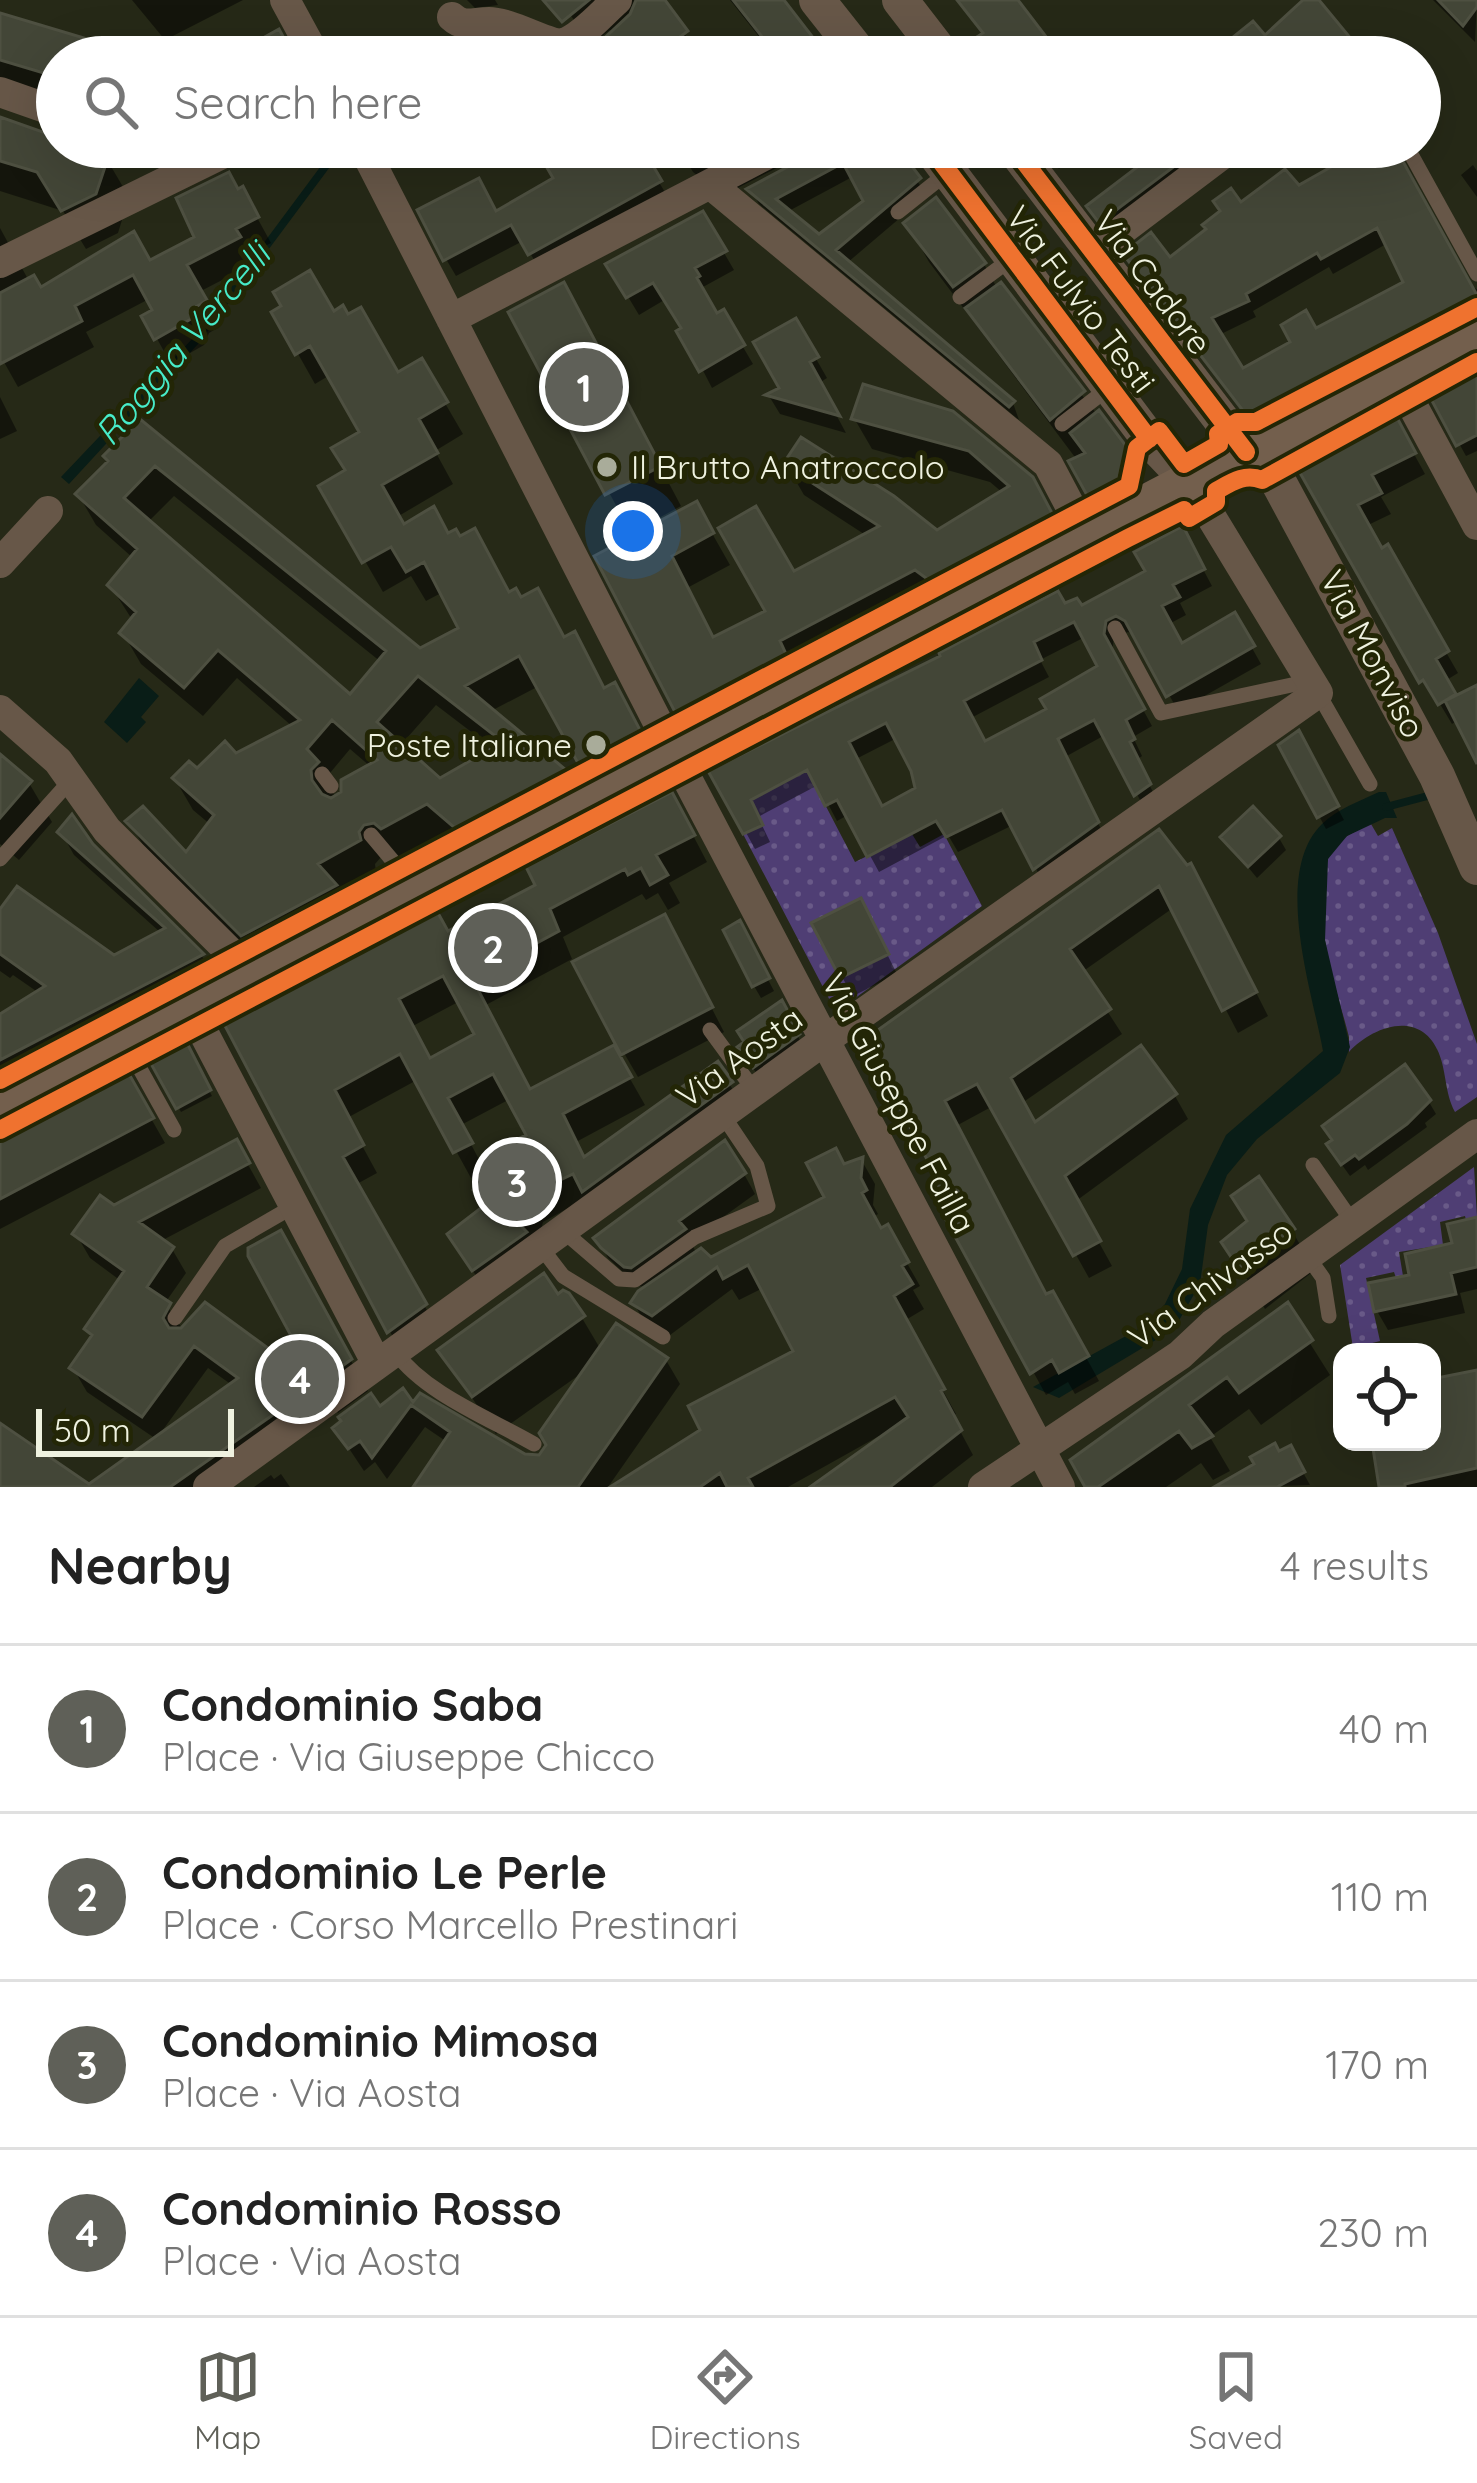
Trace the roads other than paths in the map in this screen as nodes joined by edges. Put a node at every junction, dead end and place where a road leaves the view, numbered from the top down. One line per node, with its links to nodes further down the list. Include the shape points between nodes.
1 (285, 0): 6 (street)
2 (617, 0): 8 (street)
3 (818, 0): 9 (street)
4 (900, 0): 10 (street)
5 (452, 17): 7 (street)
6 (305, 36)
7 (538, 36)
8 (574, 36)
9 (846, 36)
10 (928, 36)
11 (0, 92): 12 (street)
12 (36, 105)
13 (193, 168): 25 (street)
14 (374, 168): 28 (street, Via Giuseppe Failla)
15 (741, 168): 21 (street)
16 (932, 168): 22 (lane)
17 (946, 168): 24 (street, Via Fulvio Testi)
18 (1029, 168): 23 (street, Via Cadore)
19 (1204, 168): 23 (street)
20 (1419, 168): 26 (lane)
21 (710, 184): 28 (street); 37 (street, via 1048,464)
22 (898, 212)
23 (1093, 252): 33 (street, Via Cadore)
24 (1013, 257): 27 (lane); 31 (street, Via Fulvio Testi)
25 (0, 263)
26 (1477, 274)
27 (960, 296)
28 (451, 319): 42 (street, Via Giuseppe Failla)
29 (1477, 333): 30 (main road)
30 (1396, 375): 33 (main road); 36 (street)
31 (1110, 387): 32 (lane); 34 (street, Via Fulvio Testi)
32 (1063, 424)
33 (1253, 449): 34 (main road); 49 (street, Via Monviso, via 1444,790)
34 (1190, 482): 37 (main road); 40 (street)
35 (48, 511): 38 (street)
36 (1477, 525)
37 (1086, 536): 42 (main road)
38 (2, 558)
39 (1115, 628): 40 (lane, via 1161,713)
40 (1314, 687): 44 (lane); 55 (street, Via Aosta)
41 (0, 710): 43 (street)
42 (673, 752): 50 (main road); 55 (street, Via Giuseppe Failla)
43 (70, 780): 45 (lane); 51 (street, via 106,830)
44 (1370, 784)
45 (40, 815): 47 (lane); 48 (lane)
46 (371, 835): 50 (lane)
47 (38, 837)
48 (0, 859)
49 (1477, 867)
50 (415, 887): 51 (main road)
51 (251, 973): 52 (main road)
52 (189, 1005): 54 (main road); 62 (street)
53 (710, 1030): 56 (lane)
54 (123, 1039): 57 (main road); 59 (lane)
55 (825, 1040): 56 (street, Via Aosta); 71 (street, Via Giuseppe Failla)
56 (754, 1090): 58 (street, Via Aosta)
57 (0, 1104)
58 (722, 1114): 64 (street, Via Aosta); 64 (lane, via 757,1166 768,1206 695,1237 635,1280 619,1279)
59 (174, 1130)
60 (1477, 1134): 63 (street, Via Chivasso)
61 (1313, 1166): 63 (lane)
62 (295, 1206): 67 (lane, via 225,1246); 69 (street)
63 (1354, 1224): 65 (street, Via Chivasso)
64 (551, 1238): 68 (lane, via 563,1276); 69 (street, Via Aosta)
65 (1308, 1257): 66 (lane, via 1323,1277); 71 (street, Via Chivasso, via 1219,1312 1196,1355)
66 (1329, 1316)
67 (175, 1318)
68 (663, 1337)
69 (386, 1358): 70 (lane); 72 (street, Via Aosta)
70 (534, 1444)
71 (1039, 1447): 73 (street, Via Chivasso); 74 (street, Via Giuseppe Failla)
72 (208, 1487)
73 (983, 1487)
74 (1060, 1487)

